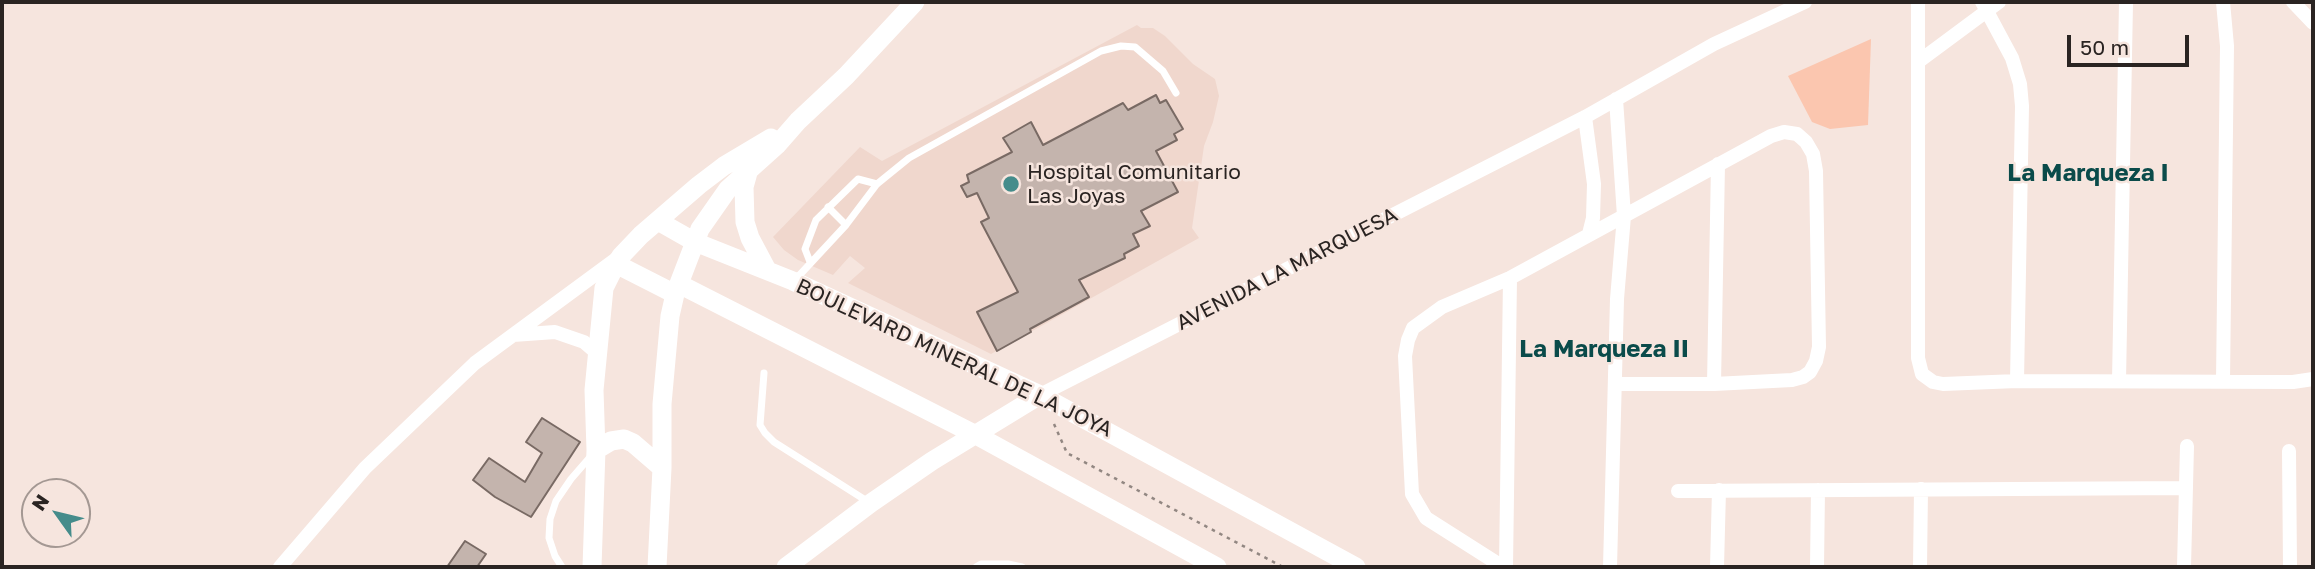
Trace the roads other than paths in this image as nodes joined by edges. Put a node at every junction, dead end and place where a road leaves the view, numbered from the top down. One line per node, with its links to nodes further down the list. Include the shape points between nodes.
1 (915, 2): 13 (street)
2 (1805, 2): 11 (street, AVENIDA LA MARQUESA, via 1714,44)
3 (1917, 2): 9 (street)
4 (2126, 2): 34 (street)
5 (2223, 2): 35 (street, via 2227,46)
6 (2293, 2): 8 (street)
7 (1990, 4): 9 (street); 33 (street, via 2012,58 2022,106)
8 (2313, 23)
9 (1918, 62): 33 (street, via 1919,366 1928,380 1943,384)
10 (1176, 93): 16 (lane, via 1163,71 1135,47 1112,47 909,158)
11 (1616, 99): 12 (street, AVENIDA LA MARQUESA); 18 (street)
12 (1585, 117): 21 (street, via 1594,184); 38 (street, AVENIDA LA MARQUESA)
13 (798, 121): 15 (street); 19 (street, via 724,166)
14 (1718, 164): 18 (street); 37 (street); 37 (street, via 1784,132 1797,134 1806,142 1816,171 1819,347 1816,361 1803,377)
15 (749, 169): 22 (street, via 714,206); 25 (street, via 744,187 745,222)
16 (877, 184): 17 (lane, via 858,178); 20 (lane)
17 (828, 207): 20 (lane); 24 (lane, via 810,232 805,248)
18 (1624, 216): 21 (street); 36 (street)
19 (658, 221): 22 (street, BOULEVARD MINERAL DE LA JOYA); 23 (street)
20 (846, 225): 24 (lane)
21 (1589, 234): 26 (street)
22 (695, 242): 25 (street, BOULEVARD MINERAL DE LA JOYA); 28 (street)
23 (618, 260): 28 (street); 29 (street); 30 (street, via 604,288)
24 (810, 262): 27 (lane)
25 (767, 270): 27 (street, BOULEVARD MINERAL DE LA JOYA)
26 (1510, 278): 59 (street); 59 (street, via 1424,318 1413,328 1405,356 1412,494 1426,518)
27 (793, 282): 38 (street, BOULEVARD MINERAL DE LA JOYA)
28 (677, 289): 39 (street); 43 (street, via 662,404)
29 (512, 335): 30 (street, via 555,332 584,342); 50 (street, via 475,363 374,458)
30 (598, 354): 41 (street)
31 (764, 373): 49 (lane, via 760,425 765,433)
32 (2313, 379): 35 (street)
33 (2017, 381): 34 (street)
34 (2119, 381): 35 (street)
35 (2224, 381)
36 (1616, 384): 37 (street); 60 (street)
37 (1714, 384)
38 (1041, 395): 39 (street, AVENIDA LA MARQUESA); 58 (street, BOULEVARD MINERAL DE LA JOYA)
39 (976, 435): 49 (street, AVENIDA LA MARQUESA); 57 (street)
40 (2187, 446): 44 (street)
41 (596, 450): 43 (street, via 624,439); 51 (lane, via 556,501 550,519 550,538); 52 (street)
42 (2289, 451): 65 (street)
43 (662, 468): 53 (street)
44 (2185, 488): 45 (street); 64 (street)
45 (1921, 489): 46 (street); 63 (street)
46 (1818, 490): 48 (street); 62 (street)
47 (1678, 491): 48 (street)
48 (1718, 491): 61 (street)
49 (871, 503): 54 (street, AVENIDA LA MARQUESA)
50 (280, 567)
51 (562, 567)
52 (592, 567)
53 (657, 567)
54 (786, 567)
55 (976, 567): 56 (lane)
56 (1022, 567)
57 (1217, 567)
58 (1356, 567)
59 (1505, 567)
60 (1610, 567)
61 (1717, 567)
62 (1817, 567)
63 (1920, 567)
64 (2184, 567)
65 (2290, 567)

